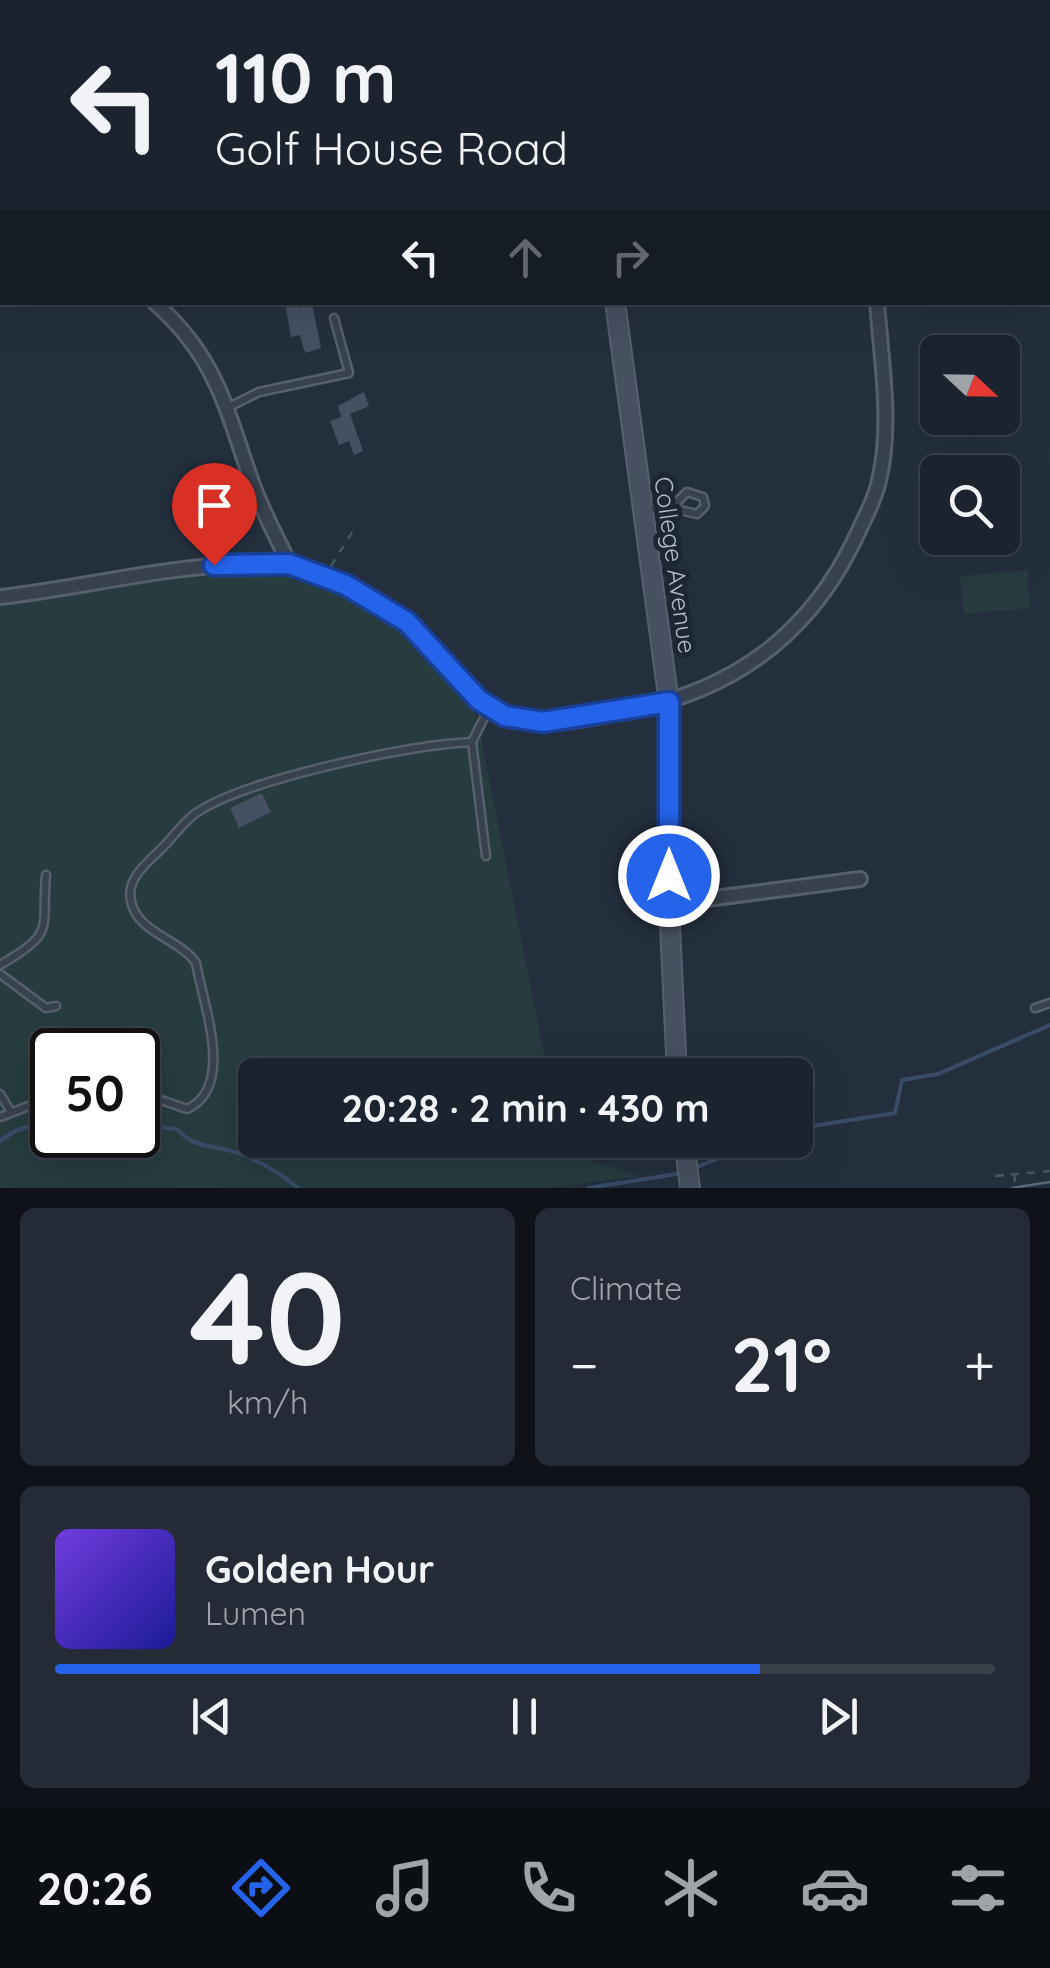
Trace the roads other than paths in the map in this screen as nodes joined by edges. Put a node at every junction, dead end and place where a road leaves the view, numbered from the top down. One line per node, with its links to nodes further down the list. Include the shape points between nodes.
1 (157, 305): 5 (street, via 202,353)
2 (615, 305): 7 (main road, College Avenue)
3 (876, 305): 10 (street, via 884,388 881,474 844,562 774,649 736,675)
4 (334, 318): 5 (lane, via 349,373 259,392)
5 (228, 408): 8 (street)
6 (671, 508): 6 (lane, via 697,514 705,506 695,492 686,492); 7 (lane)
7 (643, 509): 10 (main road, College Avenue)
8 (289, 564): 9 (street, via 214,565); 11 (street, via 407,622)
9 (0, 597)
10 (669, 702): 11 (street, via 543,722); 16 (main road, College Avenue)
11 (489, 708): 12 (lane)
12 (472, 742): 13 (lane); 24 (lane, via 434,744 242,791 204,808 138,872 130,897 142,921 196,962 216,1062 200,1103 186,1109)
13 (486, 856)
14 (46, 874): 17 (lane, via 44,930)
15 (860, 879): 16 (street)
16 (669, 904): 22 (main road, College Avenue)
17 (0, 965)
18 (0, 974): 20 (lane, via 46,1008)
19 (1050, 1002): 21 (lane)
20 (56, 1006)
21 (1036, 1008)
22 (676, 1058)
23 (0, 1094): 26 (lane)
24 (160, 1100)
25 (30, 1105): 26 (lane)
26 (11, 1112): 27 (lane)
27 (0, 1118)
28 (686, 1158): 29 (main road)
29 (690, 1188)

